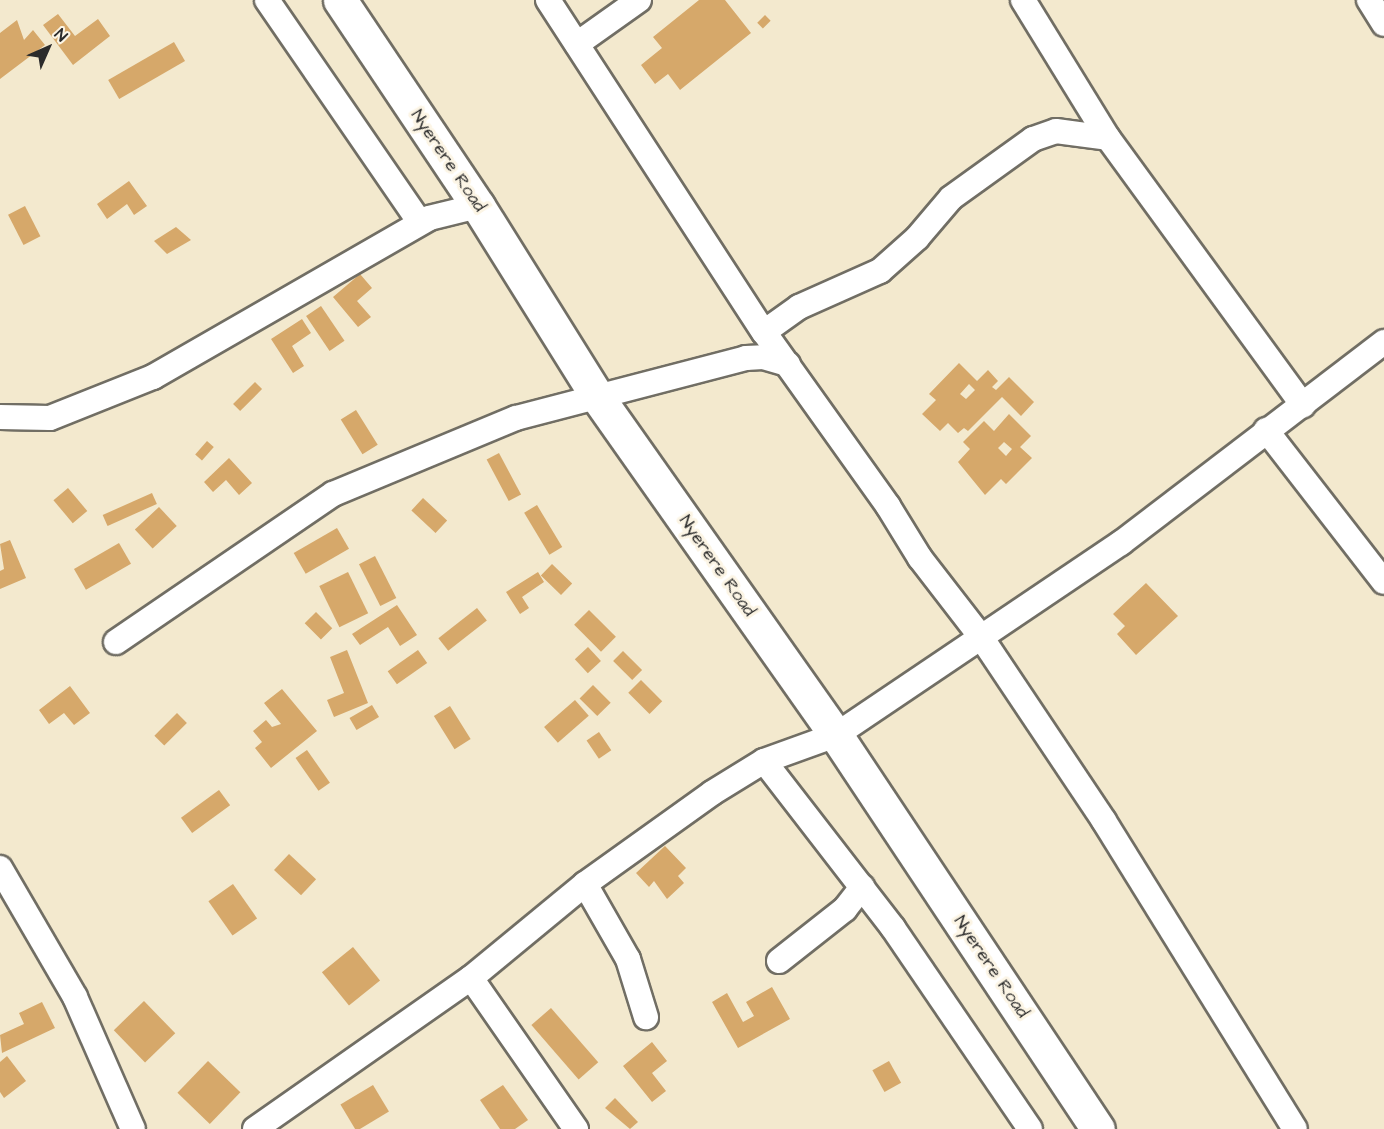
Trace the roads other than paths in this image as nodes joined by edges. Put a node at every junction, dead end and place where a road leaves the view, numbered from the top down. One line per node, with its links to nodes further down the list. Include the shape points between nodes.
1 (267, 0): 11 (street)
2 (340, 0): 10 (highway, Nyerere Road)
3 (548, 0): 8 (street)
4 (639, 0): 8 (street)
5 (1023, 0): 9 (street)
6 (1369, 0): 7 (street)
7 (1384, 24)
8 (577, 44): 12 (street)
9 (1108, 138): 12 (street, via 1056,131 1033,139 951,198 917,238 880,271 799,307); 16 (street)
10 (478, 206): 11 (street); 15 (highway, Nyerere Road)
11 (420, 223): 17 (street, via 153,377 50,418)
12 (764, 333): 14 (street)
13 (1384, 342): 16 (street)
14 (788, 364): 15 (street, via 763,357 746,358); 20 (street, via 920,558)
15 (596, 395): 21 (street, via 516,418 333,494); 22 (highway, Nyerere Road)
16 (1304, 405): 18 (street)
17 (0, 417)
18 (1266, 430): 19 (street); 20 (street, via 1121,543)
19 (1384, 582)
20 (981, 636): 22 (street); 35 (street, via 1104,821)
21 (116, 642)
22 (837, 735): 23 (street); 34 (highway, Nyerere Road)
23 (764, 761): 25 (street); 26 (street)
24 (2, 875): 30 (street, via 75,997)
25 (585, 884): 28 (street); 29 (street, via 628,959)
26 (862, 887): 27 (street, via 844,909); 33 (street)
27 (779, 961)
28 (471, 978): 31 (street); 32 (street)
29 (645, 1017)
30 (133, 1129)
31 (255, 1129)
32 (576, 1129)
33 (1030, 1129)
34 (1098, 1129)
35 (1295, 1129)

